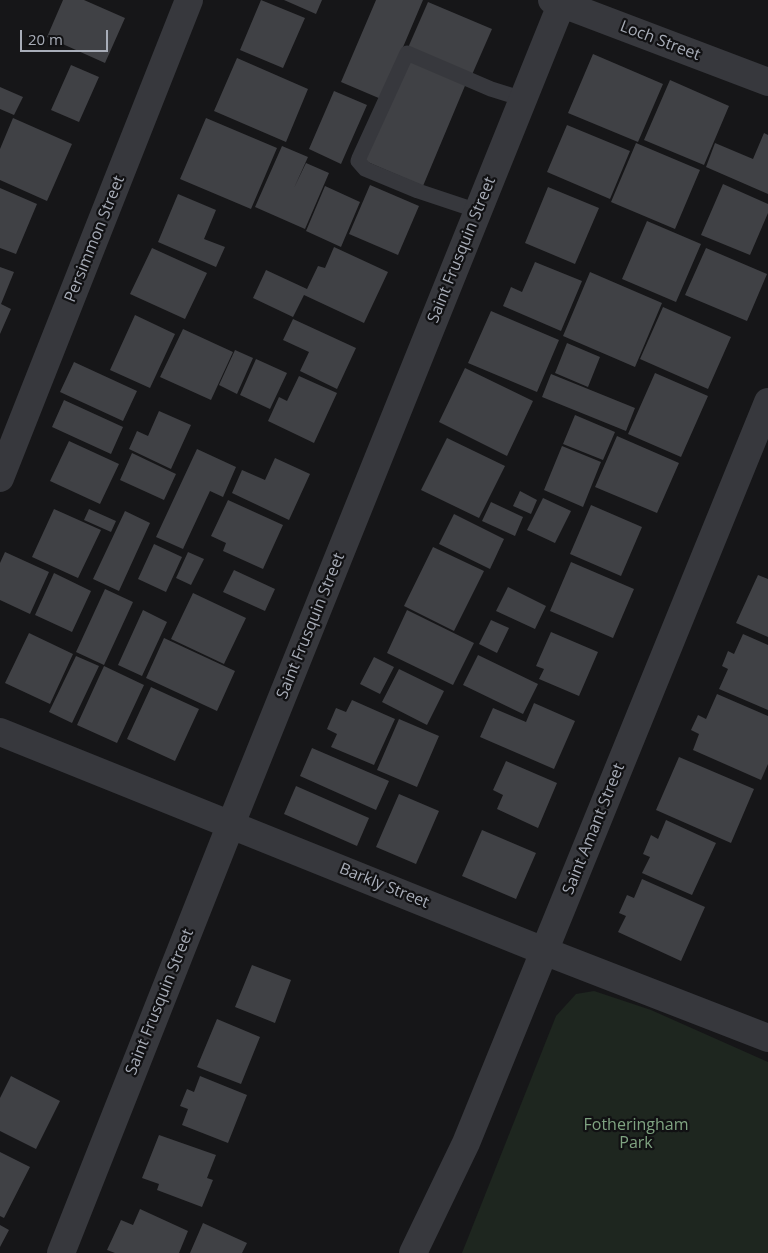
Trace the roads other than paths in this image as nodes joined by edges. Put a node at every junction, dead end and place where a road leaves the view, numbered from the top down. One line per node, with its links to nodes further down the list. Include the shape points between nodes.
1 (189, 0): 7 (street, Persimmon Street)
2 (559, 1): 3 (street, Loch Street); 4 (street, Saint Frusquin Street)
3 (768, 82)
4 (523, 99): 5 (street, Saint Frusquin Street); 5 (lane, via 491,89 407,53 358,158 365,169)
5 (478, 211): 9 (street, Saint Frusquin Street)
6 (768, 402): 10 (street, Saint Amant Street)
7 (0, 478)
8 (0, 732): 9 (street, Barkly Street)
9 (231, 824): 10 (street, Barkly Street); 12 (street, Saint Frusquin Street)
10 (544, 951): 11 (street, Barkly Street); 13 (street, Saint Amant Street, via 466,1143)
11 (768, 1038)
12 (61, 1253)
13 (413, 1253)

